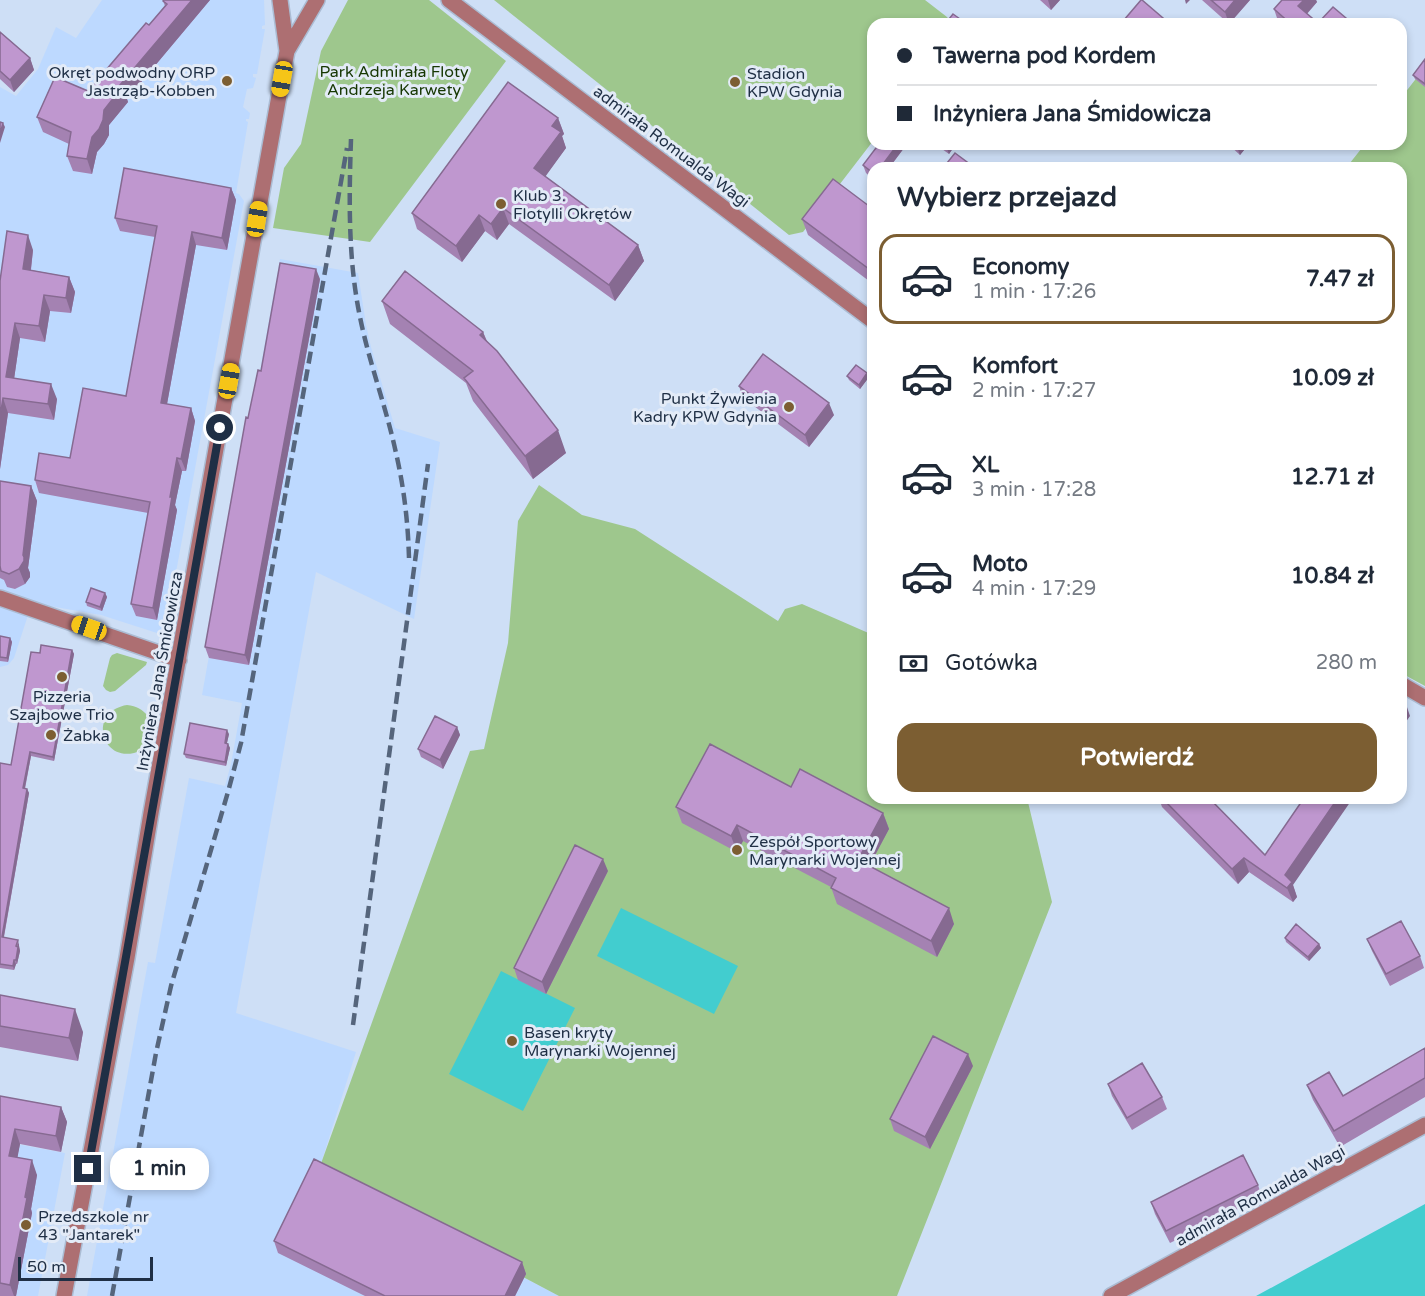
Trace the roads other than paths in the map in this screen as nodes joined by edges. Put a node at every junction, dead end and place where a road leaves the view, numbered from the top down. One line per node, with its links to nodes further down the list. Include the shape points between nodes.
1 (280, 0): 4 (street, Inżyniera Jana Śmidowicza)
2 (317, 0): 4 (street, Inżyniera Jana Śmidowicza)
3 (449, 0): 5 (street, admirała Romualda Wagi)
4 (287, 51): 7 (street, Inżyniera Jana Śmidowicza)
5 (867, 316)
6 (0, 598): 7 (street)
7 (179, 660): 11 (street, Inżyniera Jana Śmidowicza)
8 (1407, 688): 9 (street)
9 (1425, 698)
10 (1425, 1125): 12 (street, admirała Romualda Wagi)
11 (64, 1296)
12 (1112, 1296)

